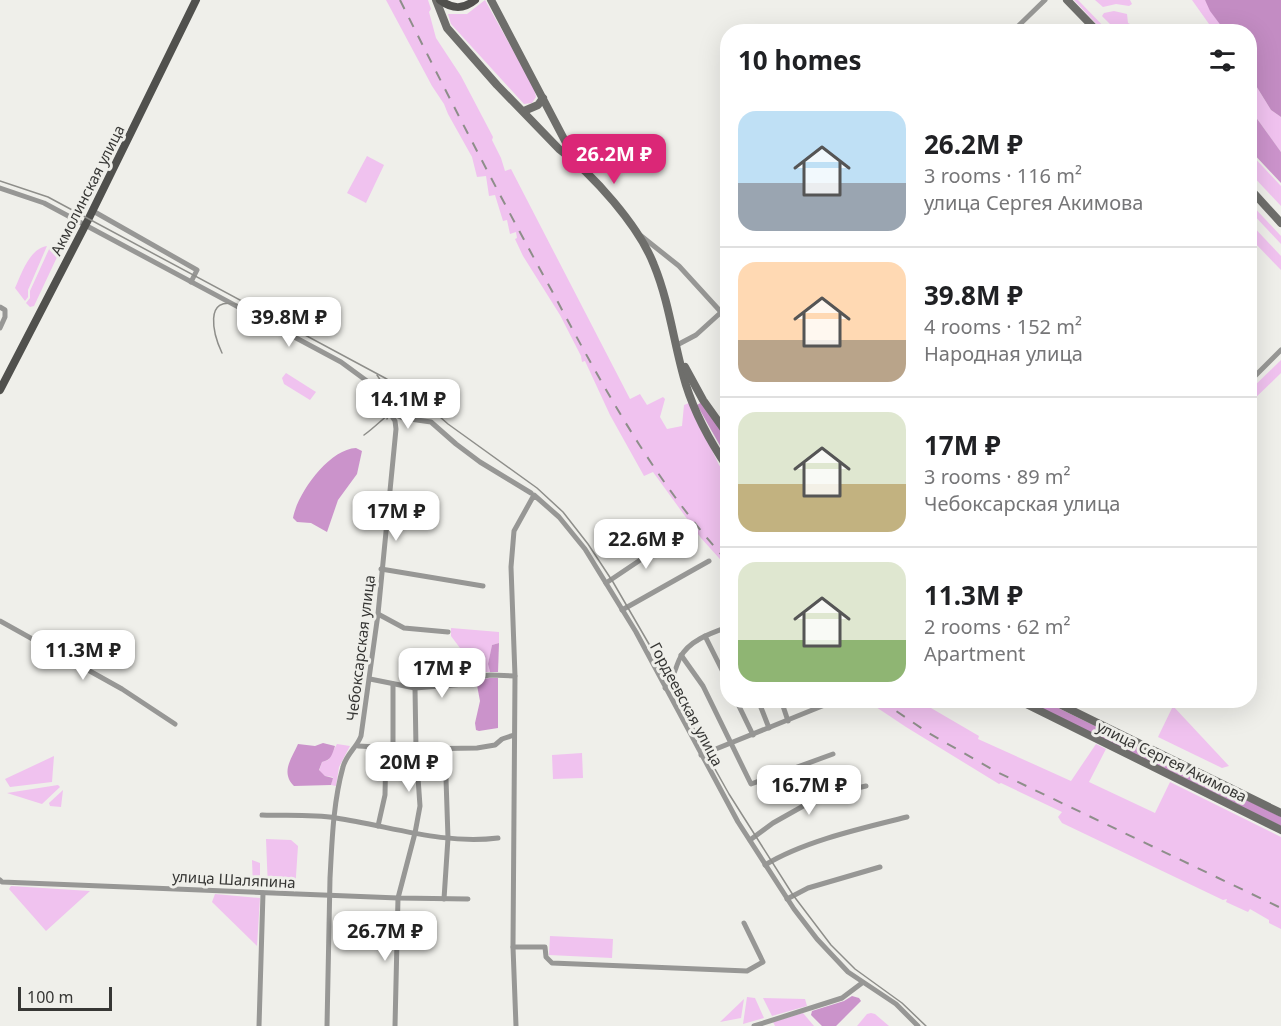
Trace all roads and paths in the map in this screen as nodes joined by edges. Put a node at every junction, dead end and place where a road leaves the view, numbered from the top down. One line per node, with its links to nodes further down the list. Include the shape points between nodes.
1 (196, 0): 15 (main road, Акмолинская улица)
2 (435, 0): 11 (main road, via 447,28)
3 (440, 0): 4 (main road, via 457,8)
4 (475, 0)
5 (491, 0): 10 (main road)
6 (1045, 0): 8 (street)
7 (1067, 0): 9 (main road)
8 (1020, 24)
9 (1090, 24)
10 (543, 98): 11 (main road); 12 (main road)
11 (524, 111): 12 (main road)
12 (576, 162): 18 (main road)
13 (0, 188): 17 (street, Чебоксарская улица, via 44,203)
14 (1257, 197): 16 (main road)
15 (93, 211): 17 (main road, Акмолинская улица); 19 (street, via 196,270)
16 (1281, 223)
17 (85, 225): 19 (street, Чебоксарская улица); 28 (main road, Акмолинская улица)
18 (639, 234): 21 (street, via 679,266); 24 (main road, via 655,267)
19 (191, 282): 31 (street, Чебоксарская улица, via 359,373 372,384)
20 (3, 308): 23 (street, via 5,317)
21 (720, 310)
22 (720, 314): 24 (street, via 696,335)
23 (0, 328)
24 (676, 345): 26 (main road)
25 (1281, 350): 27 (street)
26 (681, 360): 29 (main road); 30 (main road)
27 (1257, 374)
28 (0, 390)
29 (703, 400): 30 (main road, via 695,400); 32 (main road)
30 (694, 404): 33 (main road)
31 (389, 413): 34 (street, Гордеевская улица, via 431,422 480,462); 37 (street, Чебоксарская улица, via 396,429)
32 (720, 424)
33 (720, 453)
34 (532, 494): 38 (street, Гордеевская улица, via 559,517); 48 (street, via 514,531 511,556)
35 (673, 538): 38 (street)
36 (709, 561): 40 (street)
37 (381, 569): 39 (street); 41 (street, Чебоксарская улица)
38 (606, 583): 40 (street, Гордеевская улица)
39 (483, 586)
40 (622, 610): 51 (street, Гордеевская улица)
41 (378, 614): 44 (street, via 404,628); 49 (street, Чебоксарская улица)
42 (0, 621): 60 (street, via 122,689)
43 (720, 630): 45 (street)
44 (448, 632)
45 (705, 636): 46 (street); 47 (street)
46 (681, 655): 51 (street, via 671,682); 64 (street, via 703,686)
47 (720, 666)
48 (515, 676): 52 (street, via 491,675 475,677 465,684); 62 (street)
49 (370, 679): 50 (street); 65 (street, Чебоксарская улица)
50 (393, 684): 52 (street); 66 (street)
51 (665, 687): 70 (street, Гордеевская улица)
52 (415, 688): 67 (street)
53 (740, 708): 63 (street)
54 (761, 708): 61 (street)
55 (784, 708): 59 (street)
56 (818, 708): 59 (street)
57 (1034, 708): 77 (main road, улица Сергея Акимова)
58 (1067, 708): 72 (main road, улица Сергея Акимова)
59 (788, 721): 61 (street)
60 (175, 724)
61 (769, 728): 63 (street)
62 (514, 735): 68 (street, via 495,746); 92 (street)
63 (753, 735): 64 (street)
64 (730, 744): 69 (street, via 751,784); 70 (street)
65 (357, 746): 66 (street); 75 (street, Чебоксарская улица, via 343,766)
66 (389, 747): 67 (street); 76 (street)
67 (416, 749): 68 (street); 78 (street, via 420,806)
68 (445, 749): 79 (street)
69 (833, 754)
70 (700, 755): 81 (street, Гордеевская улица)
71 (866, 786): 81 (street, via 821,796)
72 (1281, 813)
73 (262, 815): 75 (street)
74 (907, 817): 82 (street, via 816,843)
75 (334, 818): 76 (street); 86 (street, Чебоксарская улица)
76 (378, 826): 78 (street)
77 (1281, 830)
78 (416, 833): 79 (street); 87 (street)
79 (448, 838): 80 (street); 88 (street)
80 (498, 838)
81 (750, 840): 82 (street, Гордеевская улица)
82 (765, 865): 90 (street, Гордеевская улица)
83 (880, 867): 90 (street, via 808,888)
84 (0, 880): 85 (street, улица Шаляпина)
85 (264, 893): 86 (street, улица Шаляпина); 94 (street)
86 (330, 895): 87 (street, улица Шаляпина); 95 (street, Чебоксарская улица)
87 (399, 898): 88 (street, улица Шаляпина); 96 (street)
88 (444, 899): 89 (street, улица Шаляпина)
89 (468, 899)
90 (787, 899): 93 (street, Гордеевская улица, via 827,951)
91 (744, 923): 92 (street, via 763,962 747,971 552,963 544,946)
92 (513, 947): 97 (street)
93 (862, 983): 98 (street, via 842,998); 99 (street, Гордеевская улица, via 896,1004)
94 (259, 1026)
95 (327, 1026)
96 (395, 1026)
97 (516, 1026)
98 (754, 1026)
99 (918, 1026)

